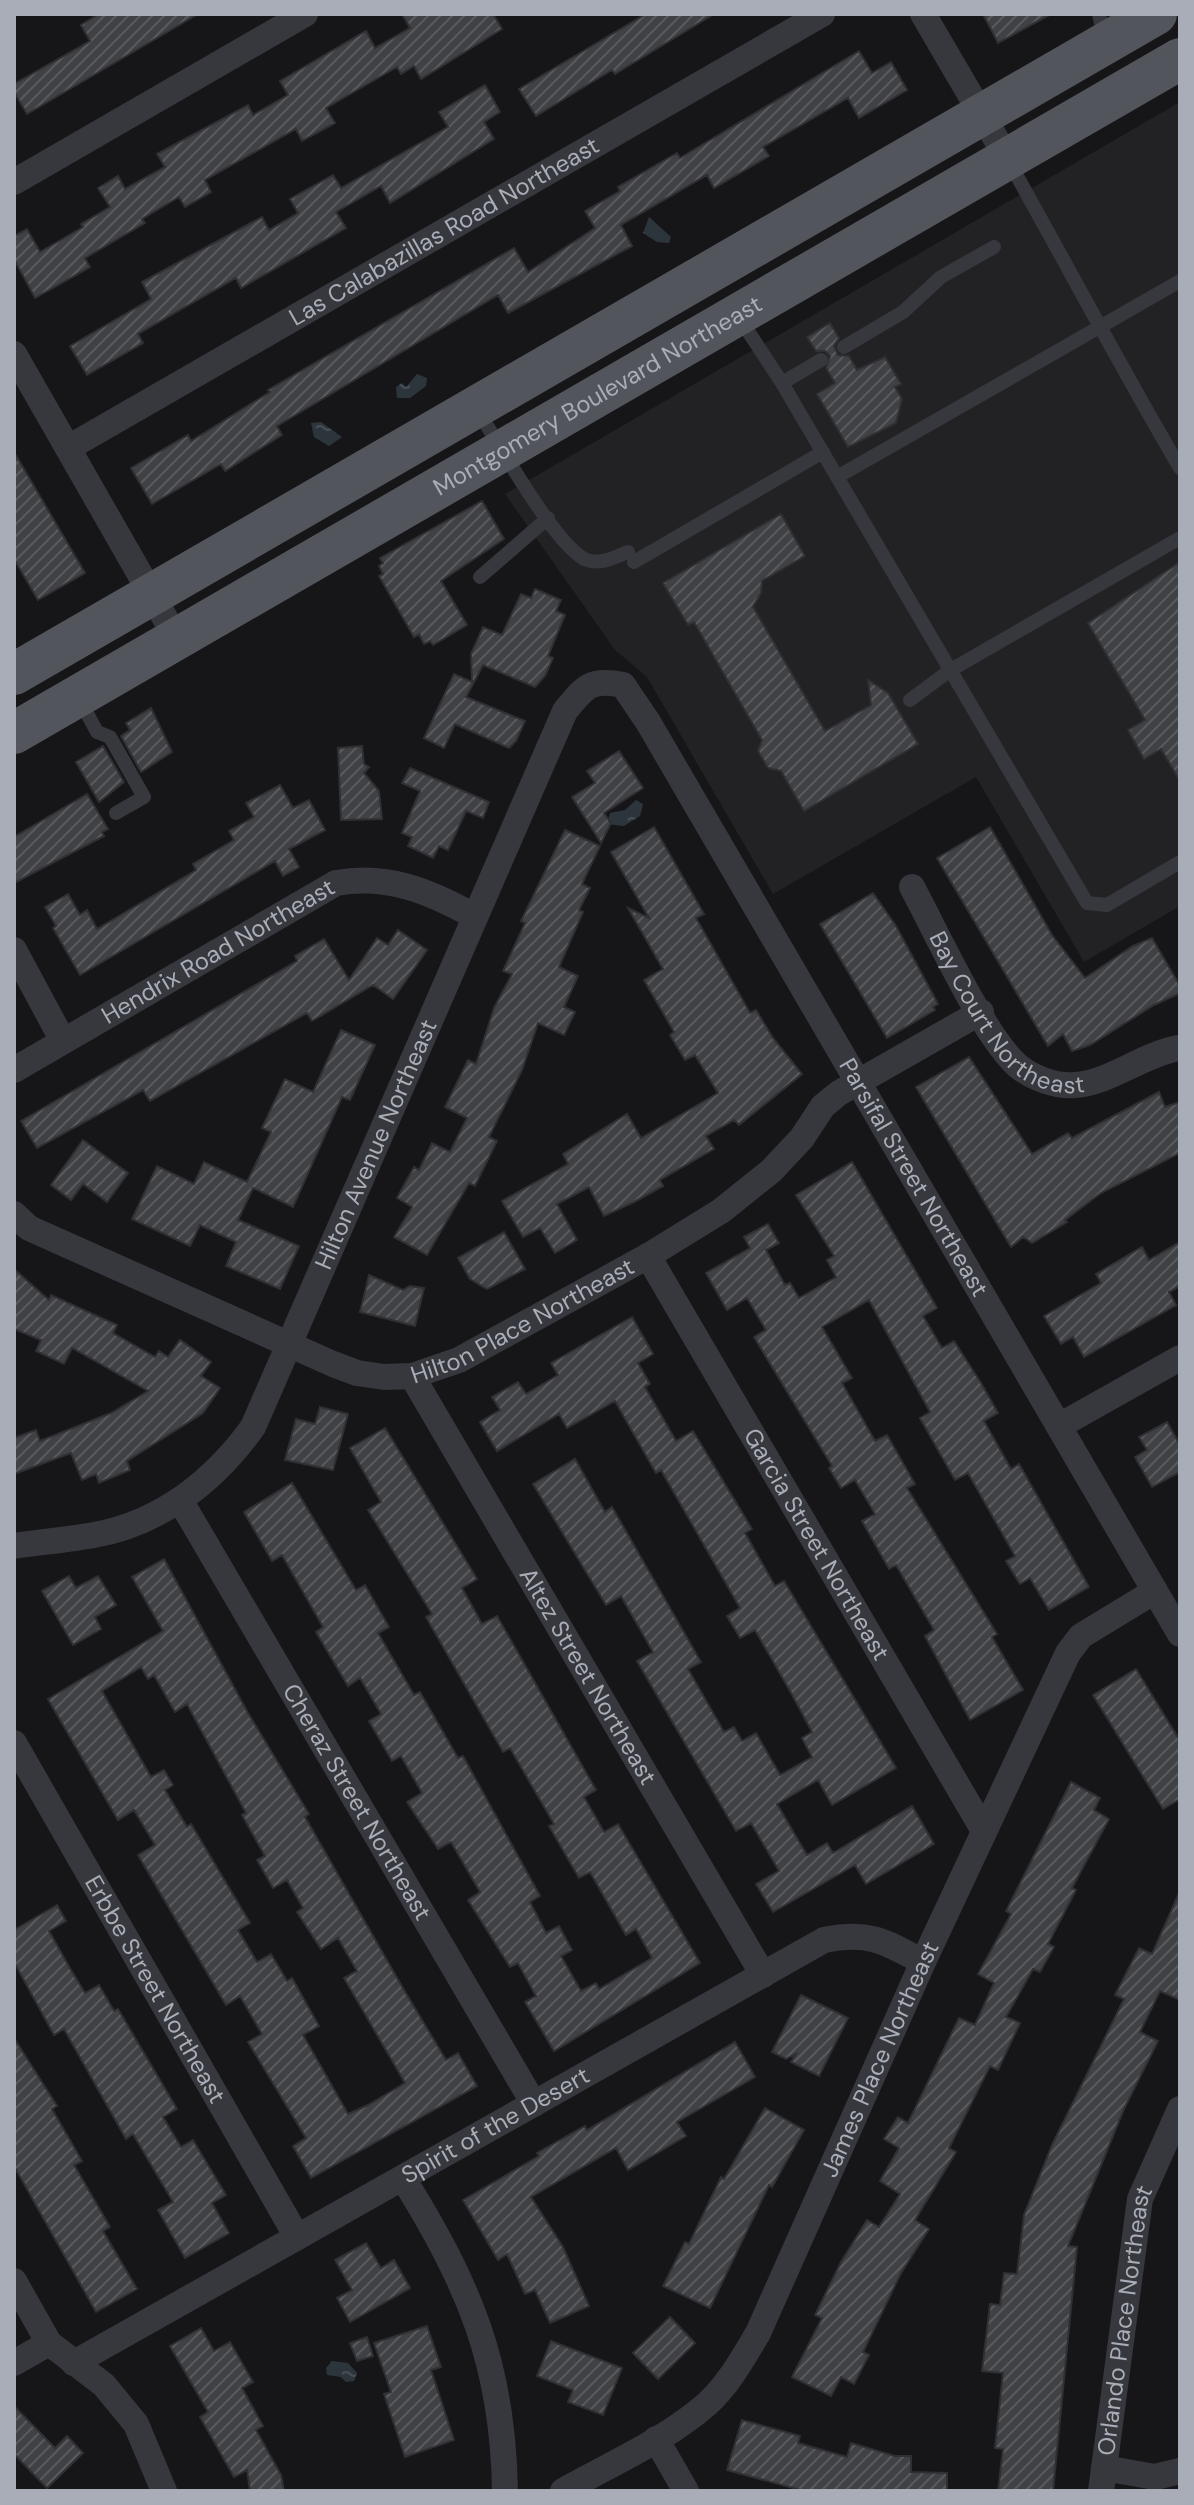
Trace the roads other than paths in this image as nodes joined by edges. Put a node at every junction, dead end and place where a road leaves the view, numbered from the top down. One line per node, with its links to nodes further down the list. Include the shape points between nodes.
1 (305, 14): 9 (street)
2 (822, 14): 19 (street, Las Calabazillas Road Northeast)
3 (923, 14): 7 (street)
4 (1156, 14): 5 (main road)
5 (1102, 29): 7 (main road)
6 (1180, 59): 8 (main road, Montgomery Boulevard Northeast)
7 (981, 116): 8 (street); 18 (main road)
8 (1006, 156): 12 (main road, Montgomery Boulevard Northeast); 13 (lane)
9 (14, 182)
10 (994, 247): 14 (lane, via 941,277 903,312)
11 (1180, 281): 13 (lane)
12 (738, 316): 17 (lane); 20 (main road, Montgomery Boulevard Northeast)
13 (1099, 327): 22 (lane); 23 (lane)
14 (844, 347)
15 (14, 354): 19 (street)
16 (821, 360): 17 (lane)
17 (782, 383): 21 (lane)
18 (476, 407): 20 (lane); 27 (main road)
19 (68, 448): 27 (street)
20 (504, 452): 24 (lane); 28 (main road, Montgomery Boulevard Northeast)
21 (823, 452): 23 (lane); 24 (lane, via 631,557 588,561 566,545)
22 (1180, 468)
23 (837, 477): 29 (lane)
24 (548, 518): 26 (lane)
25 (1180, 538): 29 (lane)
26 (480, 577)
27 (150, 594): 28 (street); 30 (main road)
28 (177, 639): 31 (main road, Montgomery Boulevard Northeast)
29 (949, 671): 32 (lane); 36 (lane, via 1087,903 1107,905)
30 (14, 674)
31 (78, 697): 34 (main road, Montgomery Boulevard Northeast); 35 (lane, via 97,732 110,737 144,797)
32 (910, 700)
33 (648, 722): 38 (street, Hilton Avenue Northeast, via 623,685 601,680 582,690 565,711); 44 (street, Parsifal Street Northeast)
34 (14, 733)
35 (116, 813)
36 (1180, 862)
37 (912, 887): 40 (street, Bay Court Northeast)
38 (474, 916): 41 (street, Hendrix Road Northeast, via 402,883 363,878 336,883); 47 (street, Hilton Avenue Northeast)
39 (14, 950): 41 (street)
40 (981, 1012): 42 (street, Bay Court Northeast, via 1020,1068 1059,1085 1097,1081 1137,1060); 44 (street, Hilton Place Northeast)
41 (63, 1041): 43 (street, Hendrix Road Northeast)
42 (1178, 1048)
43 (14, 1070)
44 (858, 1082): 46 (street, Hilton Place Northeast, via 823,1106 802,1138 744,1194); 50 (street, Parsifal Street Northeast)
45 (14, 1214): 47 (street, Hilton Place Northeast, via 29,1228)
46 (648, 1256): 49 (street, Hilton Place Northeast, via 459,1360); 56 (street, Garcia Street Northeast)
47 (290, 1343): 49 (street, Hilton Place Northeast, via 357,1373); 51 (street, Hilton Avenue Northeast, via 253,1427 209,1480)
48 (1180, 1358): 50 (street)
49 (412, 1376): 58 (street, Altez Street Northeast)
50 (1059, 1426): 53 (street, Parsifal Street Northeast)
51 (180, 1500): 52 (street, Hilton Avenue Northeast, via 126,1528); 59 (street, Cheraz Street Northeast)
52 (14, 1546)
53 (1155, 1591): 54 (street, Parsifal Street Northeast); 56 (street, James Place Northeast, via 1081,1636 1068,1653)
54 (1180, 1634)
55 (14, 1743): 62 (street, Erbbe Street Northeast)
56 (984, 1831): 57 (street, James Place Northeast)
57 (923, 1962): 58 (street, Spirit of the Desert, via 875,1937 852,1934 824,1940); 67 (street, James Place Northeast, via 758,2333 734,2374 707,2403)
58 (763, 1975): 59 (street, Spirit of the Desert)
59 (534, 2104): 61 (street, Spirit of the Desert)
60 (1180, 2109): 69 (street, Orlando Place Northeast, via 1140,2199)
61 (403, 2178): 62 (street, Spirit of the Desert); 71 (street, via 481,2325 496,2386)
62 (297, 2237): 66 (street, Spirit of the Desert)
63 (14, 2281): 64 (street)
64 (49, 2343): 65 (street); 66 (street)
65 (14, 2363)
66 (74, 2363): 70 (street, via 104,2385 136,2424)
67 (656, 2439): 72 (street, James Place Northeast); 73 (street)
68 (1180, 2471): 69 (street)
69 (1102, 2480)
70 (164, 2491)
71 (505, 2491)
72 (563, 2491)
73 (686, 2491)

